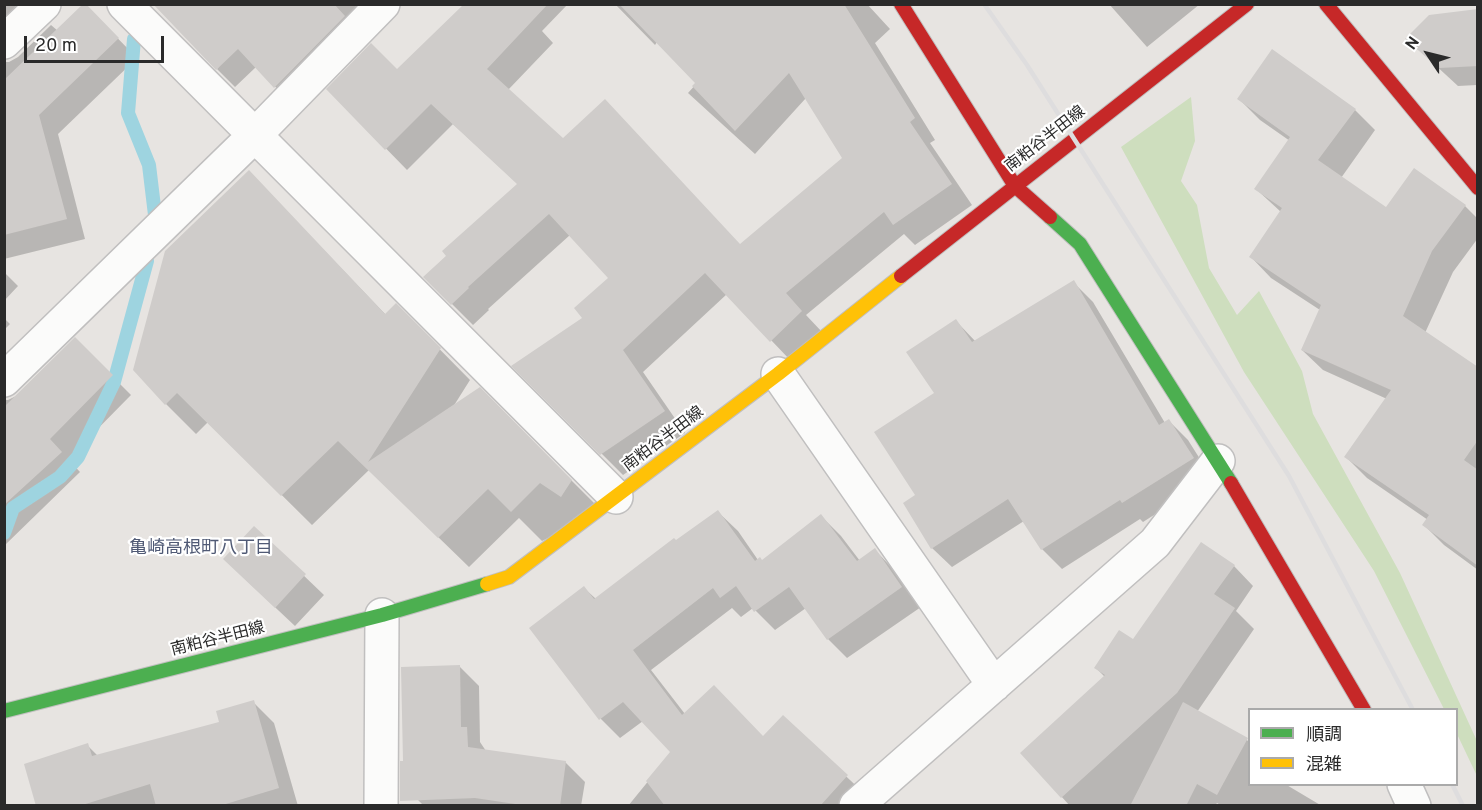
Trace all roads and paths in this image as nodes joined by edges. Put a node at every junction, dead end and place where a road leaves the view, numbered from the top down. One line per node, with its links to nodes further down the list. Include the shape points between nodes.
1 (44, 4): 7 (street)
2 (124, 4): 8 (street)
3 (383, 4): 8 (street)
4 (901, 4): 9 (main road)
5 (1247, 4): 9 (main road, 南粕谷半田線)
6 (1326, 4): 10 (main road)
7 (4, 42)
8 (255, 135): 12 (street); 14 (street)
9 (1015, 186): 11 (main road, 南粕谷半田線); 13 (main road, via 1080,244)
10 (1478, 188)
11 (778, 374): 14 (main road, 南粕谷半田線); 16 (street)
12 (4, 380)
13 (1218, 461): 16 (street, via 1155,543); 17 (main road)
14 (616, 496): 15 (main road, 南粕谷半田線, via 509,577)
15 (382, 615): 18 (main road, 南粕谷半田線); 20 (street)
16 (994, 685): 21 (street)
17 (1363, 708)
18 (4, 711)
19 (1405, 786): 22 (street)
20 (381, 806)
21 (856, 806)
22 (1414, 806)

